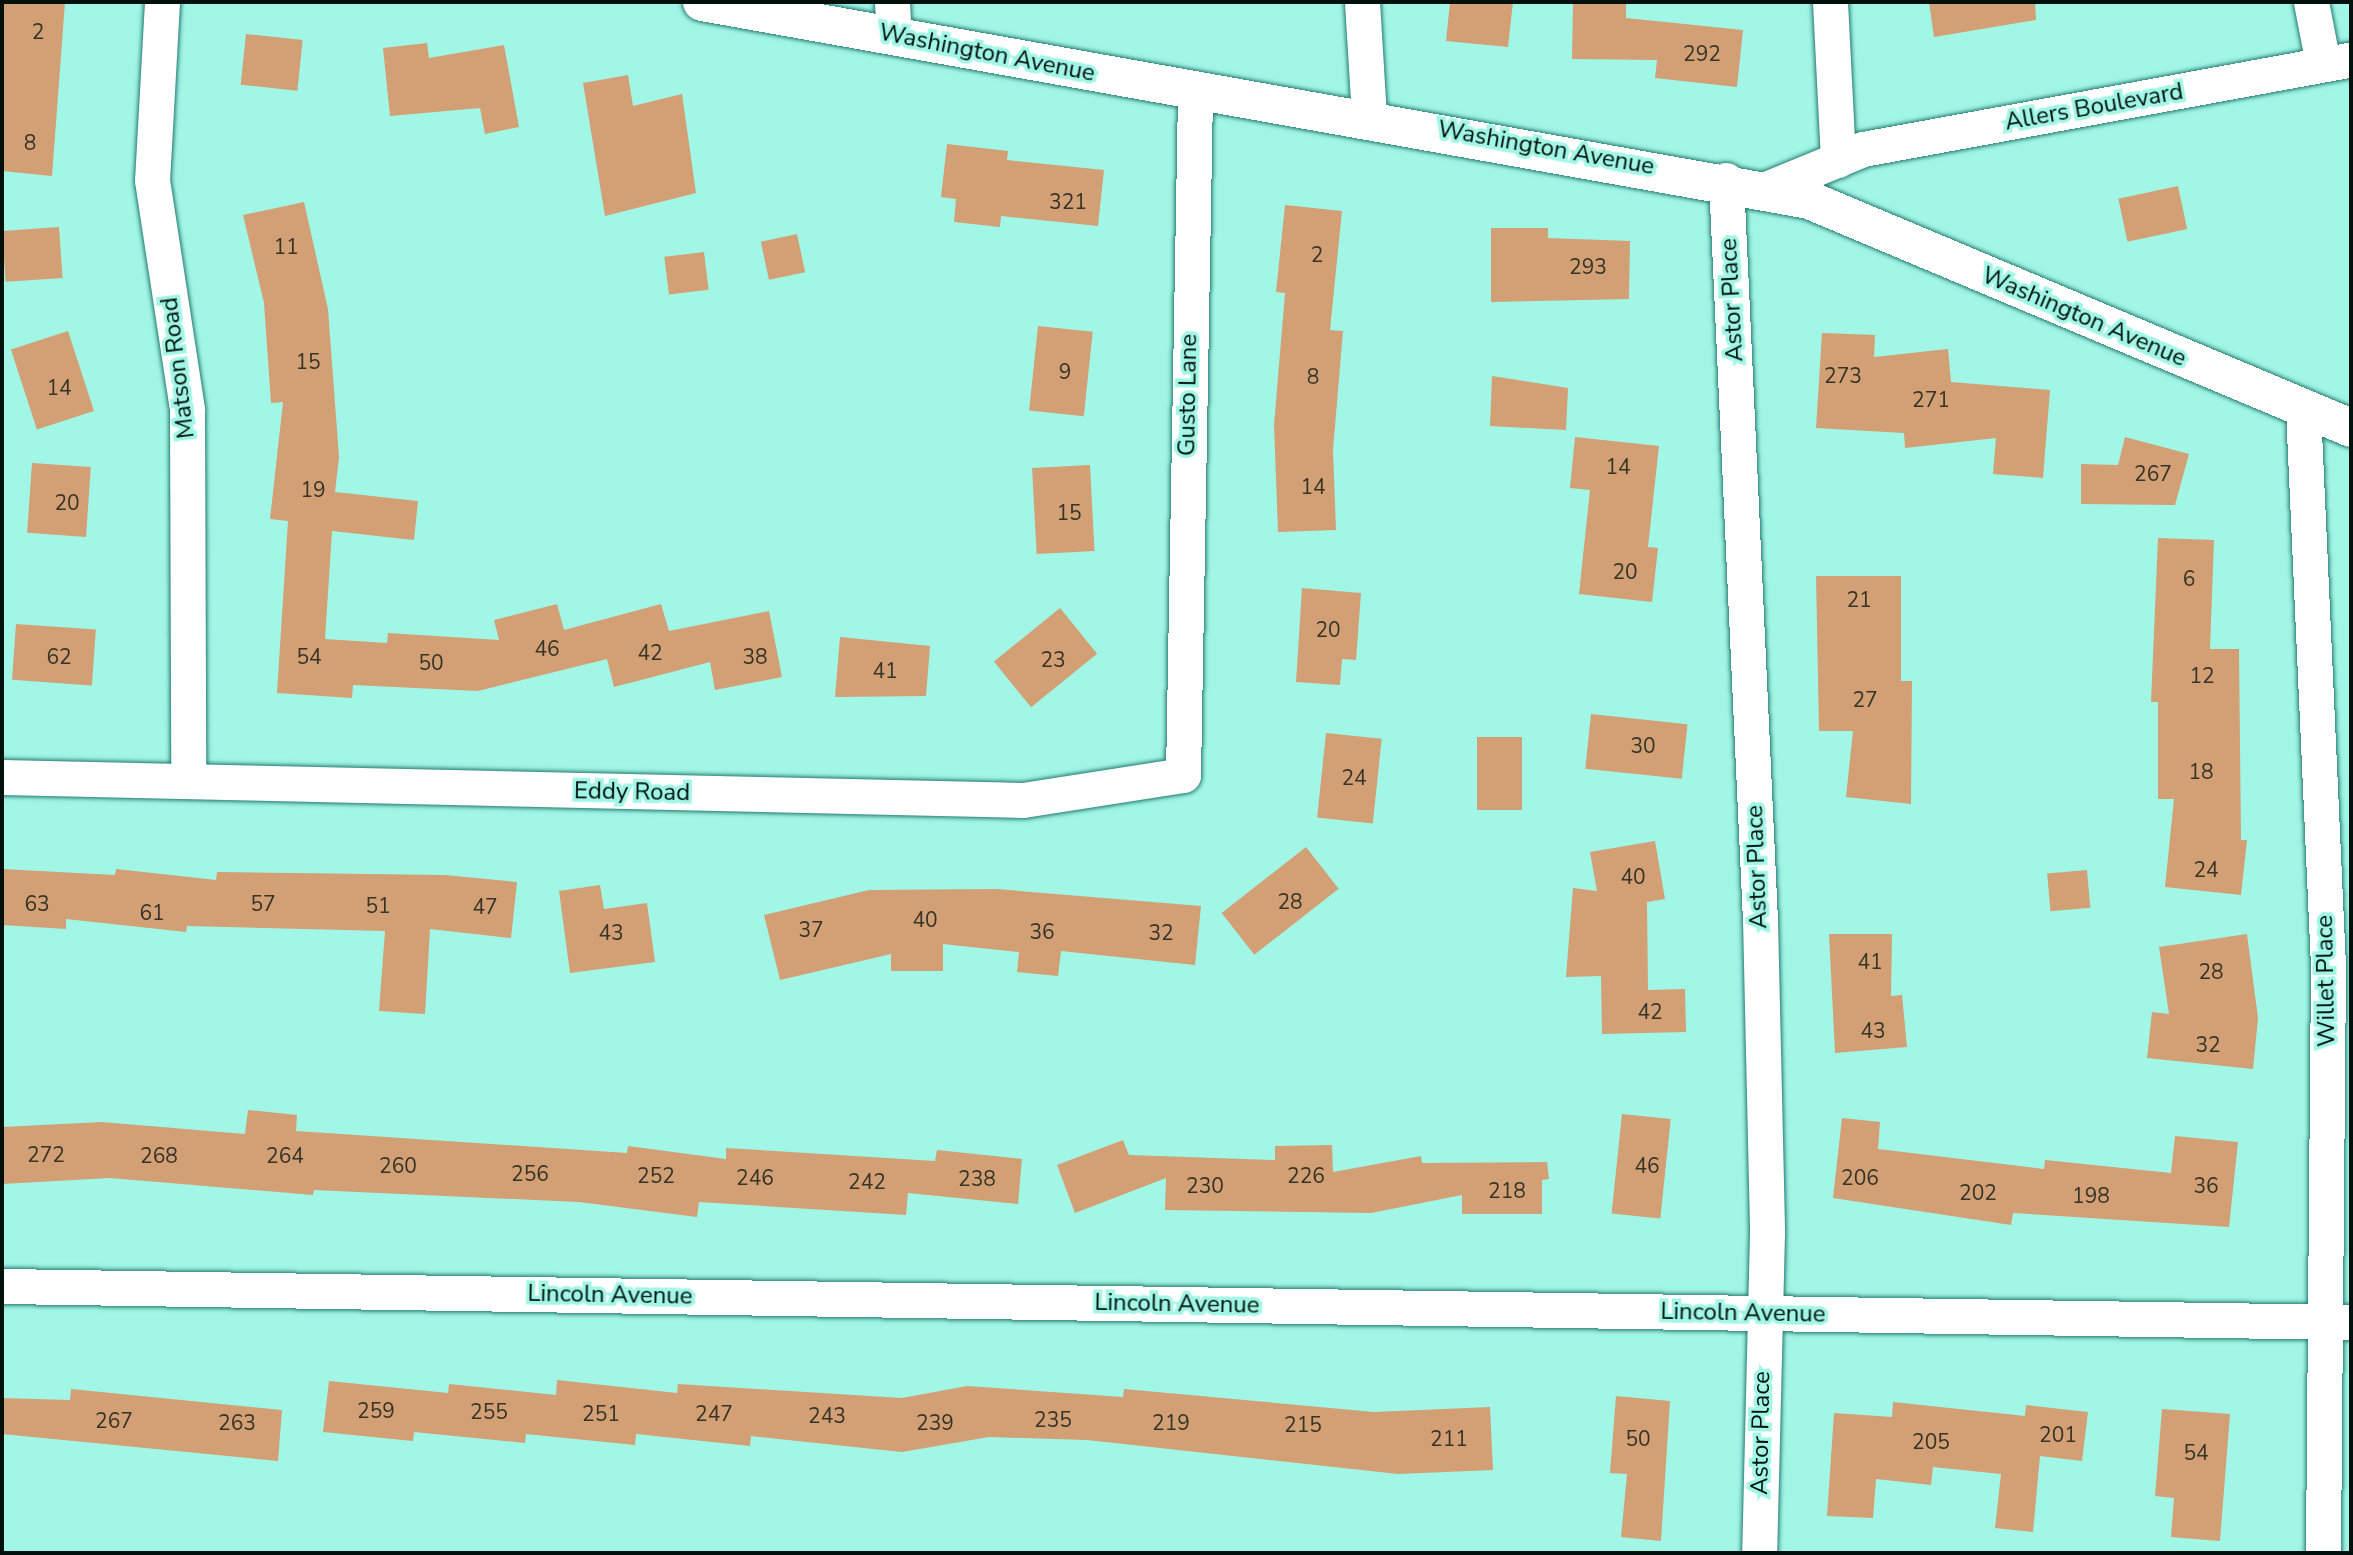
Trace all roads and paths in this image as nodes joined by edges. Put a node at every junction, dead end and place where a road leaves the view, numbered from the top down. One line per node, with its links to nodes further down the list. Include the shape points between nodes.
1 (162, 2): 17 (street, Matson Road, via 152,180 187,410)
2 (702, 2): 6 (street, Washington Avenue)
3 (1363, 2): 9 (street)
4 (1830, 2): 10 (street)
5 (2311, 2): 7 (street)
6 (893, 19): 8 (street, Washington Avenue)
7 (2337, 62): 10 (street, Allers Boulevard, via 1863,149)
8 (1195, 92): 9 (street, Washington Avenue); 15 (street, Gusto Lane)
9 (1369, 117): 11 (street, Washington Avenue)
10 (1838, 160): 12 (street, Allers Boulevard)
11 (1726, 180): 12 (street, Washington Avenue); 19 (street, Astor Place, via 1760,919)
12 (1766, 189): 13 (street, Washington Avenue, via 1810,200)
13 (2303, 408): 14 (street, Washington Avenue); 20 (street, Willet Place)
14 (2351, 428)
15 (1184, 697): 17 (street, Eddy Road, via 1183,775 1024,800)
16 (2, 777): 17 (street, Eddy Road)
17 (188, 779)
18 (2, 1286): 19 (street, Lincoln Avenue)
19 (1763, 1313): 20 (street, Lincoln Avenue); 21 (street, Astor Place)
20 (2339, 1322): 22 (street, Willet Place)
21 (1759, 1553)
22 (2323, 1553)

